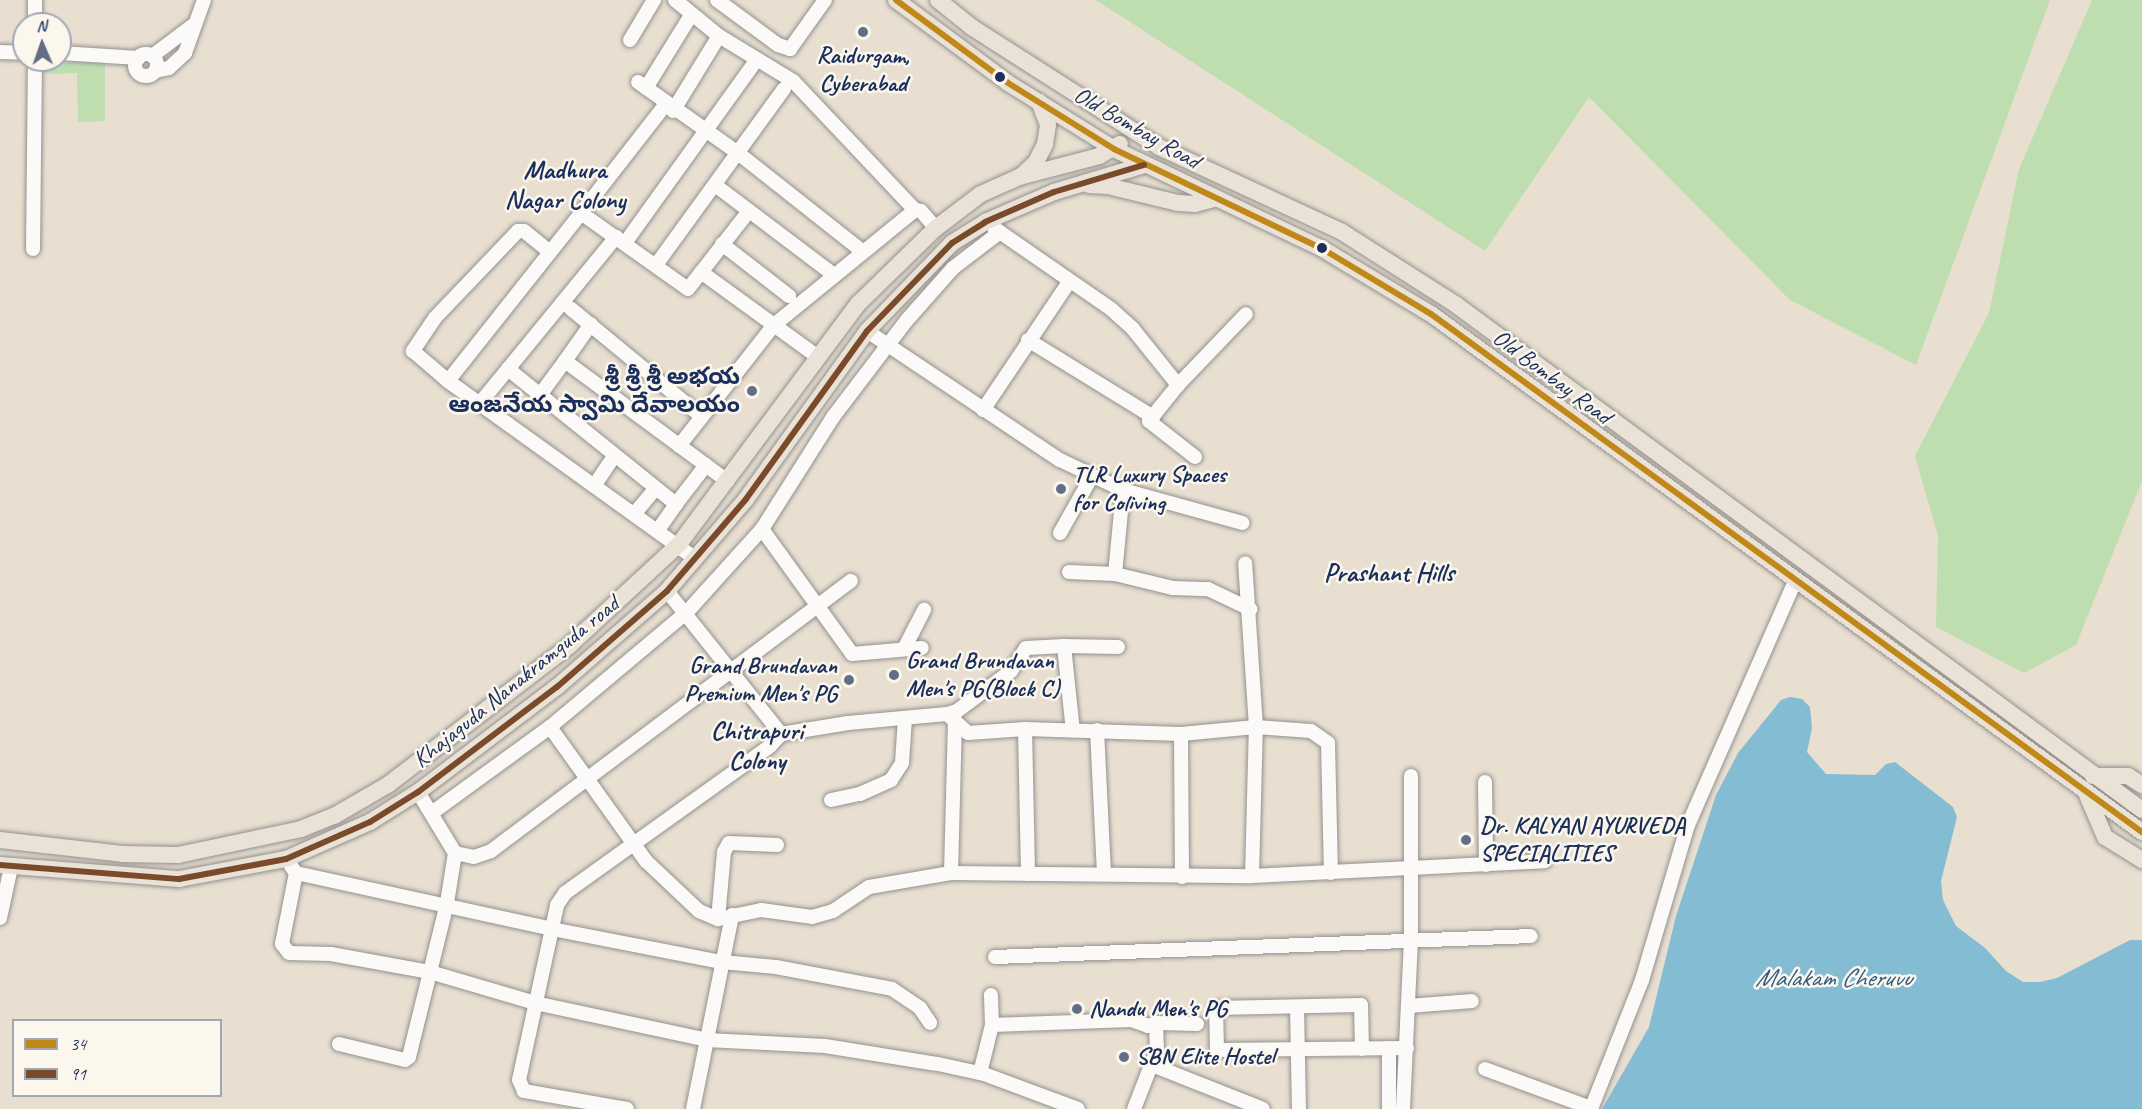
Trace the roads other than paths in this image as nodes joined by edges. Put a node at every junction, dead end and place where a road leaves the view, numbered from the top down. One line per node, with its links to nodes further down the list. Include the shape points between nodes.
1 (204, 0): 9 (street)
2 (654, 0): 11 (street)
3 (675, 0): 8 (street)
4 (717, 0): 5 (street, via 778,45 790,49)
5 (825, 0)
6 (896, 0): 18 (main road)
7 (938, 0): 20 (main road, Old Bombay Road, via 973,28)
8 (692, 15): 10 (street); 19 (street, via 642,85)
9 (192, 26): 13 (street); 16 (street, via 185,53 169,68)
10 (719, 36): 14 (street); 19 (street)
11 (630, 40)
12 (72, 54): 13 (street)
13 (145, 57): 16 (street, via 157,61); 16 (street, via 136,64 139,73 149,76)
14 (757, 59): 21 (street); 31 (street, via 793,81)
15 (35, 72): 39 (street)
16 (155, 72)
17 (784, 88): 23 (street)
18 (1039, 102): 24 (main road); 27 (main road, via 1048,125 1045,144 1035,162)
19 (670, 107): 21 (street); 33 (street)
20 (1133, 130): 22 (main road, Old Bombay Road); 24 (main road)
21 (705, 131): 23 (street); 37 (street)
22 (1159, 147): 25 (main road); 106 (main road, Old Bombay Road, via 1342,232 1455,304)
23 (738, 153): 28 (street); 40 (street)
24 (1107, 153): 25 (main road); 26 (main road); 27 (main road, Khajaguda Nanakramguda road)
25 (1144, 165): 26 (main road, Khajaguda Nanakramguda road); 30 (main road)
26 (1108, 175): 29 (main road, Khajaguda Nanakramguda road)
27 (1019, 177): 35 (main road, Khajaguda Nanakramguda road, via 981,194)
28 (715, 185): 32 (street); 42 (street)
29 (1076, 185): 30 (main road, via 1108,186 1178,203); 34 (main road, Khajaguda Nanakramguda road)
30 (1214, 199): 85 (main road, via 1321,248 1431,314)
31 (915, 210): 35 (street, via 921,211); 40 (street)
32 (749, 211): 38 (street); 44 (street)
33 (581, 213): 37 (street); 41 (street)
34 (985, 222): 36 (street); 51 (main road, Khajaguda Nanakramguda road, via 952,243 923,269)
35 (936, 228): 54 (main road, Khajaguda Nanakramguda road, via 864,298)
36 (1000, 232): 45 (street); 53 (street, via 953,268)
37 (620, 240): 42 (street); 56 (street)
38 (722, 244): 43 (street); 46 (street)
39 (33, 249)
40 (862, 251): 44 (street)
41 (550, 252): 57 (street); 57 (street, via 524,231 518,231 435,318 413,351)
42 (656, 265): 43 (street, via 688,289)
43 (701, 272): 50 (street)
44 (834, 275): 50 (street)
45 (1069, 282): 52 (street); 58 (street, via 1133,329)
46 (789, 296)
47 (570, 308): 49 (street)
48 (1246, 314): 58 (street)
49 (591, 324): 55 (street); 62 (street)
50 (774, 325): 54 (street); 62 (street)
51 (867, 331): 53 (street); 80 (main road, Khajaguda Nanakramguda road, via 746,499)
52 (1028, 340): 61 (street); 63 (street)
53 (886, 346): 61 (street); 76 (street, via 833,417)
54 (818, 357): 69 (main road, Khajaguda Nanakramguda road)
55 (565, 361): 59 (street); 64 (street)
56 (508, 369): 59 (street); 60 (street)
57 (448, 381): 60 (street)
58 (1178, 385): 63 (street)
59 (540, 395): 65 (street)
60 (480, 403): 70 (street)
61 (982, 410): 68 (street)
62 (701, 416): 64 (street)
63 (1153, 417): 66 (street, via 1149,421)
64 (679, 446): 67 (street)
65 (614, 456): 70 (street); 71 (street)
66 (1195, 457)
67 (706, 465): 69 (street); 73 (street)
68 (1092, 476): 72 (street); 78 (street)
69 (727, 481): 79 (main road, Khajaguda Nanakramguda road)
70 (594, 486): 74 (street)
71 (654, 489): 73 (street); 74 (street)
72 (1123, 490): 75 (street); 83 (street)
73 (676, 504): 77 (street)
74 (635, 513): 77 (street)
75 (1243, 523)
76 (762, 529): 87 (street); 90 (street)
77 (658, 530): 79 (street)
78 (1060, 533)
79 (679, 544): 80 (street); 116 (main road, Khajaguda Nanakramguda road, via 554,658 388,784 334,816 279,836 178,855 122,854)
80 (696, 559): 86 (main road, Khajaguda Nanakramguda road)
81 (1245, 563): 88 (street)
82 (1069, 572): 83 (street)
83 (1115, 574): 88 (street, via 1173,588 1208,589)
84 (851, 581): 87 (street)
85 (1795, 581): 111 (main road); 160 (street, via 1688,825 1642,980)
86 (668, 591): 90 (street); 110 (main road, Khajaguda Nanakramguda road, via 557,687)
87 (818, 604): 92 (street, via 852,654); 95 (street)
88 (1250, 609): 99 (street, via 1248,638)
89 (924, 610): 92 (street)
90 (687, 612): 95 (street); 98 (street)
91 (1065, 646): 93 (street); 97 (street, via 1026,648 1011,671); 102 (street)
92 (905, 647): 94 (street)
93 (1118, 647)
94 (922, 648)
95 (729, 669): 103 (street); 107 (street)
96 (905, 718): 97 (street); 103 (street); 112 (street, via 903,763 891,780 860,794)
97 (951, 718): 100 (street, via 968,733); 127 (street)
98 (550, 727): 107 (street); 114 (street)
99 (1256, 728): 104 (street); 128 (street, via 1311,731 1328,742); 130 (street)
100 (1025, 729): 102 (street); 129 (street)
101 (1097, 730): 102 (street); 104 (street); 126 (street)
102 (1073, 731)
103 (781, 734): 118 (street)
104 (1181, 734): 131 (street)
105 (1411, 776): 125 (street)
106 (2093, 776): 109 (main road, via 2128,776); 113 (main road, Old Bombay Road)
107 (586, 778): 118 (street); 119 (street, via 491,851 474,856)
108 (1485, 782): 122 (street)
109 (2142, 784)
110 (418, 792): 114 (street); 124 (main road, Khajaguda Nanakramguda road)
111 (2086, 795): 115 (main road); 120 (main road, via 2105,837)
112 (831, 800)
113 (2138, 808)
114 (433, 812): 119 (street)
115 (2142, 832)
116 (0, 840)
117 (777, 845): 135 (street, via 729,843 724,852)
118 (634, 846): 135 (street, via 684,899); 136 (street, via 560,899)
119 (455, 853): 132 (street)
120 (2142, 860)
121 (1545, 861): 122 (street)
122 (1486, 865): 125 (street)
123 (6, 866): 124 (main road, Khajaguda Nanakramguda road, via 179,879); 134 (street)
124 (291, 866): 132 (street); 141 (street, via 282,944 290,953 331,954)
125 (1410, 868): 128 (street); 138 (street)
126 (1104, 872): 129 (street); 131 (street)
127 (951, 873): 129 (street); 133 (street, via 869,887 833,911 812,917 761,910)
128 (1331, 873): 130 (street)
129 (1028, 874)
130 (1252, 876): 131 (street)
131 (1182, 877)
132 (447, 903): 136 (street); 141 (street)
133 (732, 915): 135 (street); 140 (street)
134 (0, 918)
135 (718, 919)
136 (552, 928): 140 (street); 144 (street)
137 (1531, 936): 138 (street)
138 (1411, 941): 139 (street); 145 (street)
139 (995, 957)
140 (722, 962): 147 (street, via 776,967 892,989 920,1008); 151 (street)
141 (430, 972): 144 (street); 152 (street, via 405,1060)
142 (991, 995): 150 (street)
143 (1472, 1001): 145 (street)
144 (536, 1003): 151 (street); 161 (street, via 519,1080 524,1091)
145 (1409, 1006): 155 (street)
146 (1297, 1007): 153 (street, via 1361,1005); 156 (street); 156 (street, via 1216,1008 1217,1050)
147 (930, 1023)
148 (1156, 1023): 149 (street); 150 (street, via 1148,1026 1131,1020); 157 (street)
149 (1197, 1024)
150 (992, 1025): 159 (street)
151 (707, 1040): 159 (street, via 825,1046); 162 (street)
152 (339, 1044)
153 (1362, 1048): 154 (street); 156 (street)
154 (1389, 1048): 155 (street); 167 (street)
155 (1407, 1048): 168 (street)
156 (1297, 1049): 166 (street)
157 (1152, 1065): 164 (street); 165 (street)
158 (1485, 1069): 160 (street)
159 (981, 1073): 163 (street)
160 (1591, 1108)
161 (627, 1109)
162 (693, 1109)
163 (1078, 1109)
164 (1134, 1109)
165 (1263, 1109)
166 (1299, 1109)
167 (1389, 1109)
168 (1403, 1109)

